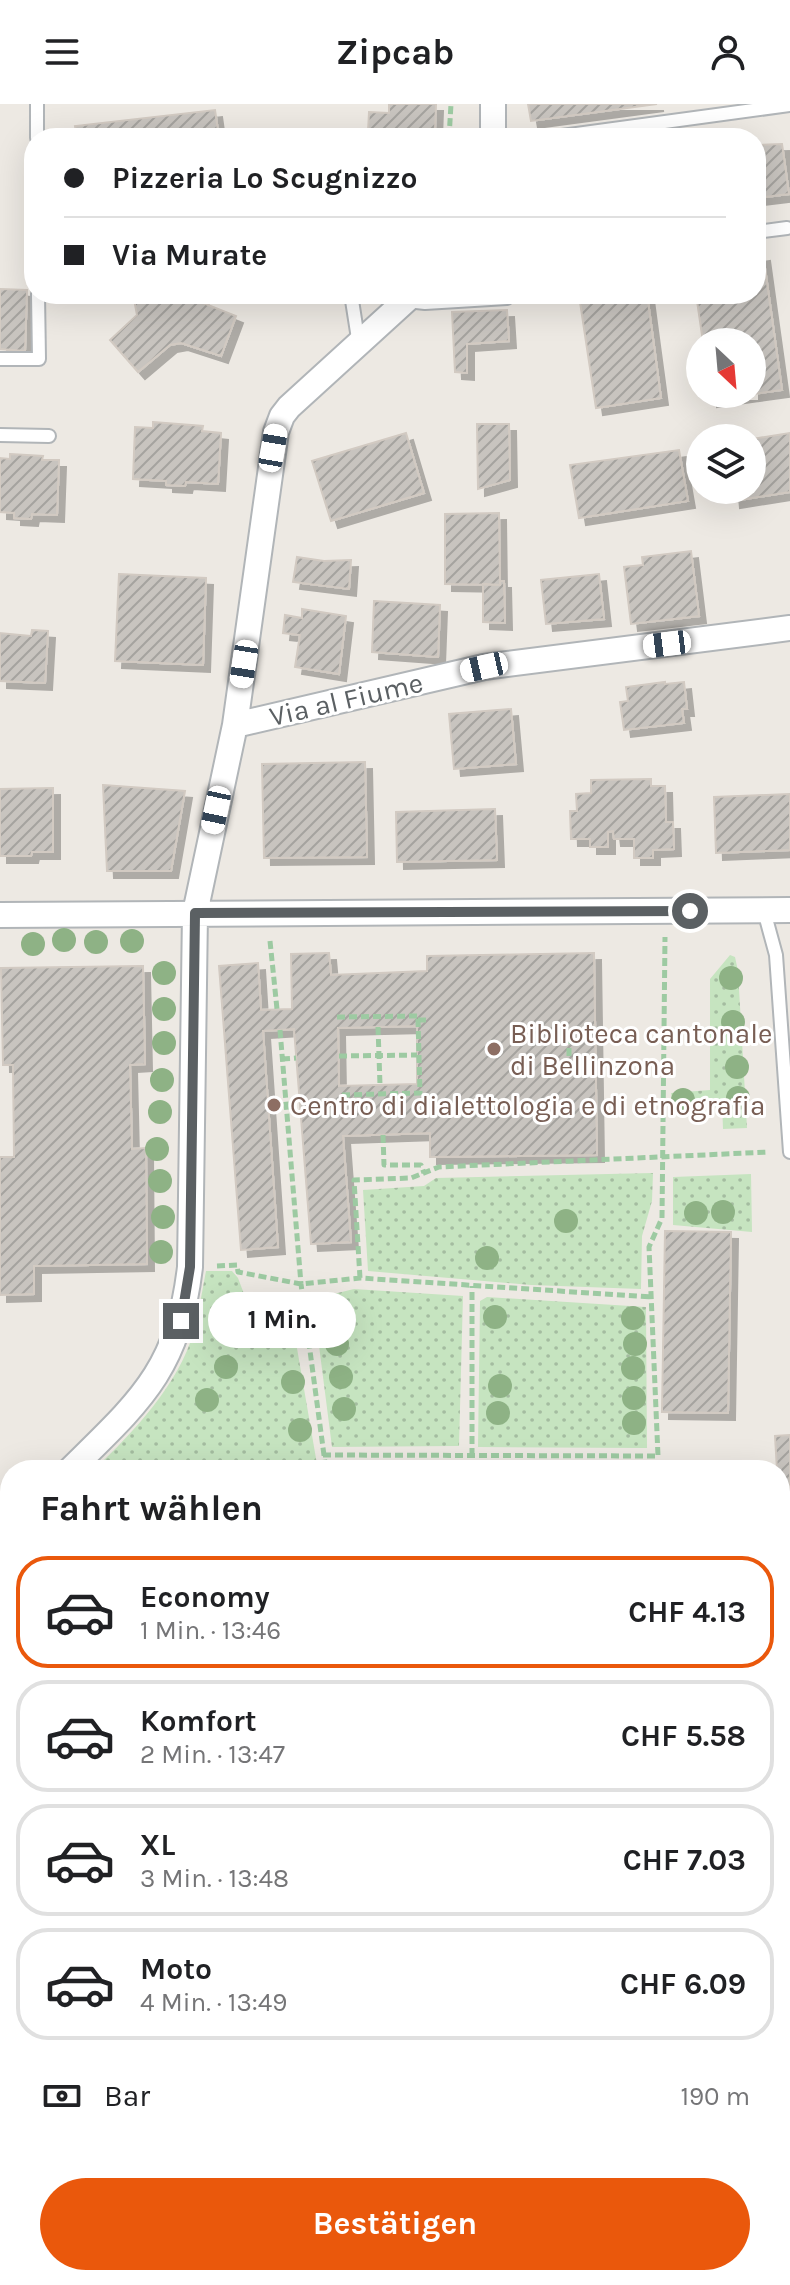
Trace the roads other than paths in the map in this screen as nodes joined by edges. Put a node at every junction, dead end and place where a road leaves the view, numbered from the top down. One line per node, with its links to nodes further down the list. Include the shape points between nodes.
1 (37, 104): 4 (lane)
2 (493, 104): 5 (street)
3 (790, 105): 6 (lane)
4 (37, 128)
5 (493, 128)
6 (621, 128)
7 (787, 228): 8 (lane)
8 (766, 231)
9 (38, 304): 13 (lane, via 39,359)
10 (353, 304): 12 (lane)
11 (403, 304): 12 (street)
12 (359, 345): 17 (street, via 278,423)
13 (0, 359)
14 (0, 435): 15 (lane)
15 (49, 436)
16 (790, 628): 17 (street, Via al Fiume, via 484,667)
17 (235, 725): 20 (street)
18 (790, 910): 19 (street)
19 (764, 911): 20 (street); 22 (lane, via 776,955)
20 (195, 913): 21 (street); 23 (street, via 190,1267 184,1308 156,1378 135,1407)
21 (0, 915)
22 (790, 1152)
23 (80, 1460)

